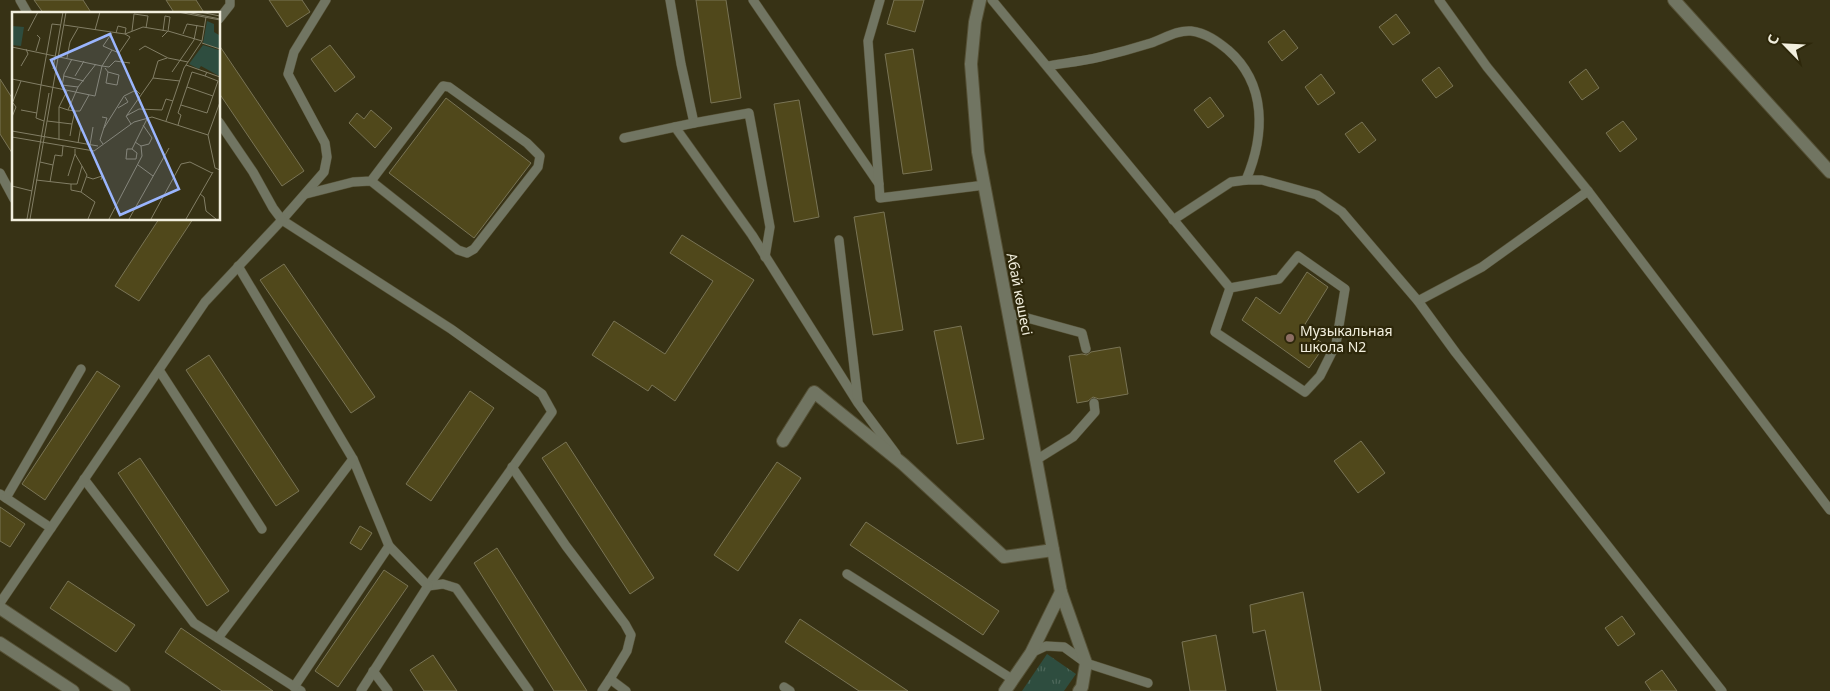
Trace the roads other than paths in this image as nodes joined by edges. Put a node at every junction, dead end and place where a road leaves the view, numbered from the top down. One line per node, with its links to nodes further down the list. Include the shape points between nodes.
1 (20, 0): 11 (lane)
2 (230, 0): 12 (lane)
3 (326, 0): 25 (lane, via 294,52 288,74 326,143 324,172)
4 (670, 0): 15 (lane)
5 (753, 0): 22 (lane)
6 (880, 0): 22 (lane, via 868,41)
7 (980, 0): 23 (street, Абай көшесі, via 971,64 978,152)
8 (992, 0): 13 (lane)
9 (1439, 0): 24 (lane, via 1487,67)
10 (1674, 0): 18 (street)
11 (27, 12)
12 (220, 18)
13 (1047, 66): 20 (lane, via 1100,57 1174,33 1190,31 1217,40 1236,58 1256,95 1259,140); 28 (lane)
14 (220, 123): 27 (lane)
15 (694, 123): 16 (lane); 30 (lane, via 749,113 770,227)
16 (675, 127): 17 (lane); 30 (lane)
17 (624, 138)
18 (1830, 172)
19 (0, 173): 26 (lane)
20 (1246, 180): 28 (lane, via 1231,182); 33 (lane, via 1262,180 1317,195 1329,202 1342,212)
21 (371, 181): 21 (lane, via 458,250 467,252 474,249 538,167 540,156 449,86 443,86); 25 (lane, via 353,182)
22 (879, 184): 23 (lane, via 880,198)
23 (985, 185): 34 (street, Абай көшесі)
24 (1588, 191): 33 (lane, via 1482,267); 47 (lane)
25 (306, 194): 27 (lane)
26 (12, 195)
27 (282, 220): 31 (lane); 44 (lane, via 451,329 542,394 552,412)
28 (1173, 220): 32 (lane)
29 (839, 240): 39 (lane)
30 (765, 257): 39 (lane)
31 (238, 266): 37 (lane, via 205,302); 41 (lane)
32 (1230, 288): 32 (lane, via 1279,279 1298,256 1345,289 1336,344 1320,376 1305,392 1215,332)
33 (1418, 301): 75 (lane)
34 (1009, 313): 35 (lane, via 1082,333); 42 (street, Абай көшесі)
35 (1086, 349)
36 (80, 369): 46 (lane)
37 (159, 370): 45 (lane); 49 (lane)
38 (1094, 402): 42 (lane, via 1095,412 1074,437)
39 (858, 403): 43 (lane)
40 (783, 442): 43 (street, via 814,392)
41 (353, 459): 50 (lane); 57 (lane)
42 (1036, 460): 51 (street, Абай көшесі)
43 (903, 464): 51 (street, via 1004,557)
44 (512, 468): 53 (lane); 62 (lane, via 625,624 630,635 627,651)
45 (84, 479): 48 (lane); 57 (lane, via 194,623)
46 (3, 496): 48 (lane)
47 (1830, 510)
48 (51, 528): 55 (lane)
49 (262, 529)
50 (389, 546): 53 (lane); 65 (lane)
51 (1053, 550): 54 (street, Абай көшесі)
52 (847, 574): 63 (lane)
53 (428, 586): 61 (lane); 70 (lane, via 443,584 456,588)
54 (1061, 592): 59 (street); 60 (street, Абай көшесі)
55 (0, 603)
56 (0, 608): 67 (street)
57 (218, 638): 65 (lane)
58 (0, 643): 66 (street)
59 (1031, 653): 60 (lane, via 1046,646 1064,647); 63 (street)
60 (1086, 663): 64 (lane); 74 (street)
61 (373, 671): 68 (lane); 69 (lane)
62 (610, 679): 71 (lane); 72 (lane)
63 (1012, 679): 73 (street)
64 (1148, 683)
65 (298, 689)
66 (74, 691)
67 (124, 691)
68 (360, 691)
69 (388, 691)
70 (529, 691)
71 (602, 691)
72 (626, 691)
73 (1004, 691)
74 (1080, 691)
75 (1722, 691)

